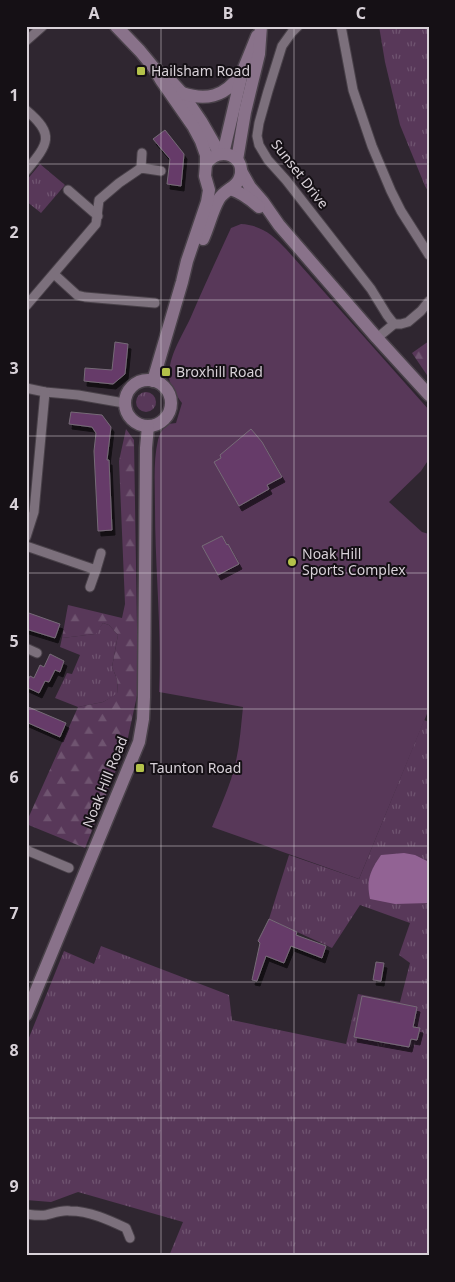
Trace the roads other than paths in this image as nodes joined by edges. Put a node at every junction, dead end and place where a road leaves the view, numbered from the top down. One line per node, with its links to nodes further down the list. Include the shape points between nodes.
1 (43, 26): 6 (street)
2 (116, 26): 7 (street)
3 (261, 26): 8 (street); 14 (street)
4 (298, 26): 29 (street, Sunset Drive, via 282,46 259,123 259,145 371,289)
5 (341, 26): 23 (street, via 353,90 372,146 401,211)
6 (26, 41)
7 (154, 68): 9 (street); 13 (street, via 193,126 206,155)
8 (242, 73): 9 (street, via 226,90 216,95 205,98); 12 (street)
9 (182, 93): 12 (street)
10 (26, 110): 16 (street, via 43,126 46,135 43,151)
11 (142, 153): 15 (street)
12 (222, 154): 13 (street, via 214,156); 14 (street, via 232,156)
13 (206, 164): 18 (street)
14 (239, 165): 19 (street, via 238,183); 22 (street, via 250,187)
15 (141, 168): 17 (street); 21 (street, via 99,200)
16 (26, 171)
17 (161, 171)
18 (207, 181): 19 (street, via 216,189); 25 (street, via 207,202)
19 (229, 189): 22 (street, via 243,194); 25 (street, via 220,198 194,262)
20 (68, 190): 21 (street)
21 (98, 216): 24 (street, via 96,224)
22 (279, 225): 30 (street)
23 (429, 256)
24 (54, 274): 27 (street, via 77,295); 28 (street)
25 (182, 282): 31 (street)
26 (429, 301): 29 (street, via 408,322)
27 (155, 303)
28 (26, 306)
29 (394, 324): 30 (street)
30 (377, 338): 34 (street)
31 (153, 381): 35 (street, via 141,381 132,387); 36 (street, via 165,388 170,397 170,409 160,422)
32 (26, 388): 33 (street)
33 (45, 392): 35 (street); 37 (street, via 34,512)
34 (429, 395)
35 (124, 403): 36 (street, via 128,416 134,422)
36 (148, 426): 46 (street, Noak Hill Road, via 144,697 139,742)
37 (26, 537)
38 (26, 546): 40 (street)
39 (101, 553): 40 (street)
40 (96, 570): 41 (street)
41 (90, 588)
42 (26, 648): 43 (street)
43 (37, 653)
44 (26, 850): 45 (street)
45 (69, 868)
46 (26, 1015)
47 (26, 1214): 48 (street, via 81,1212 106,1218 126,1228)
48 (130, 1238)

